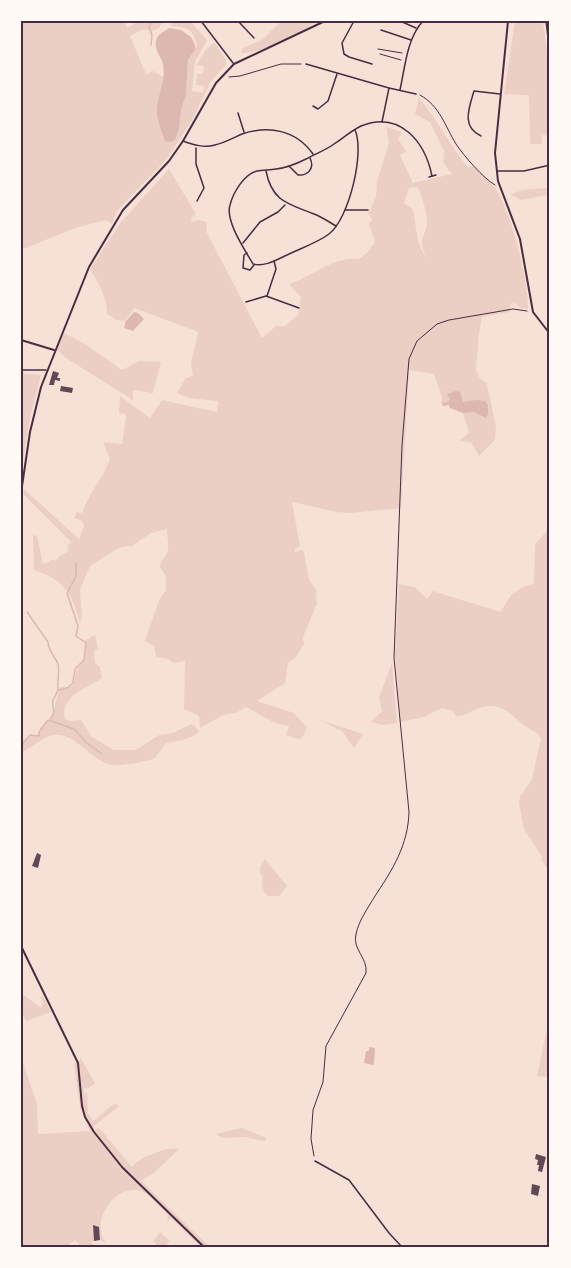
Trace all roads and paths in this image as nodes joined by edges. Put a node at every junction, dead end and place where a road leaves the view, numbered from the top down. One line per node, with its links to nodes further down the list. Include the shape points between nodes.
1 (201, 21): 18 (street)
2 (238, 21): 11 (street)
3 (326, 21): 18 (street)
4 (354, 21): 20 (street, via 342,43 344,54)
5 (400, 21): 9 (street)
6 (423, 21): 9 (street)
7 (508, 21): 26 (street)
8 (546, 21): 16 (street)
9 (416, 28): 12 (street)
10 (381, 30): 12 (street)
11 (254, 38)
12 (411, 40): 15 (street)
13 (378, 49): 15 (path)
14 (380, 54): 17 (path)
15 (408, 54): 24 (street)
16 (550, 54)
17 (401, 60)
18 (234, 64): 22 (street)
19 (306, 64): 21 (street); 22 (path, via 281,64)
20 (372, 64)
21 (337, 74): 23 (street); 27 (street, via 325,105 318,109)
22 (219, 79): 33 (street)
23 (389, 88): 24 (street); 29 (street)
24 (399, 91): 25 (street)
25 (416, 94): 42 (path, via 434,105 463,155)
26 (501, 94): 32 (street, via 474,91 467,118 475,134); 40 (street)
27 (313, 106)
28 (238, 113): 31 (street)
29 (381, 123): 30 (street); 41 (street, via 403,128 415,137 424,150 430,176)
30 (355, 130): 35 (street); 45 (street, via 358,160)
31 (245, 133): 34 (street, via 214,145); 35 (street, via 268,129 286,132)
32 (481, 136)
33 (183, 141): 34 (street); 58 (street, via 160,174 123,210 89,267)
34 (196, 146): 43 (street, via 196,164 204,188)
35 (313, 155): 36 (street)
36 (309, 157): 38 (street); 38 (street, via 311,167 304,175 298,175)
37 (550, 165): 40 (street, via 524,171)
38 (289, 166): 39 (street)
39 (266, 171): 44 (street, via 270,187); 48 (street, via 245,178 230,205 228,213)
40 (496, 171): 42 (street)
41 (436, 175)
42 (500, 188): 55 (street, via 520,239)
43 (197, 201)
44 (286, 204): 47 (street); 48 (street, via 260,222)
45 (345, 210): 46 (street); 47 (street)
46 (368, 210)
47 (337, 227): 50 (street, via 331,234)
48 (242, 244): 49 (street)
49 (247, 253): 51 (street); 51 (street, via 244,270 250,270)
50 (274, 261): 51 (street); 52 (street, via 276,269)
51 (254, 264)
52 (266, 296): 53 (street); 54 (street)
53 (246, 302)
54 (299, 308)
55 (533, 312): 56 (street); 65 (path, via 513,309 437,324 417,341 409,360 394,658 409,824 399,858 357,932 355,943 366,965 365,975 326,1046 323,1082 313,1110 311,1149)
56 (550, 334)
57 (21, 340): 58 (street)
58 (54, 351): 60 (street)
59 (21, 370): 60 (street)
60 (46, 370): 61 (street, via 30,432)
61 (21, 493)
62 (21, 873): 63 (street)
63 (21, 885)
64 (21, 946): 66 (street, via 78,1063 82,1106 90,1125 122,1167)
65 (315, 1161): 67 (street, via 349,1180)
66 (204, 1247)
67 (402, 1247)

